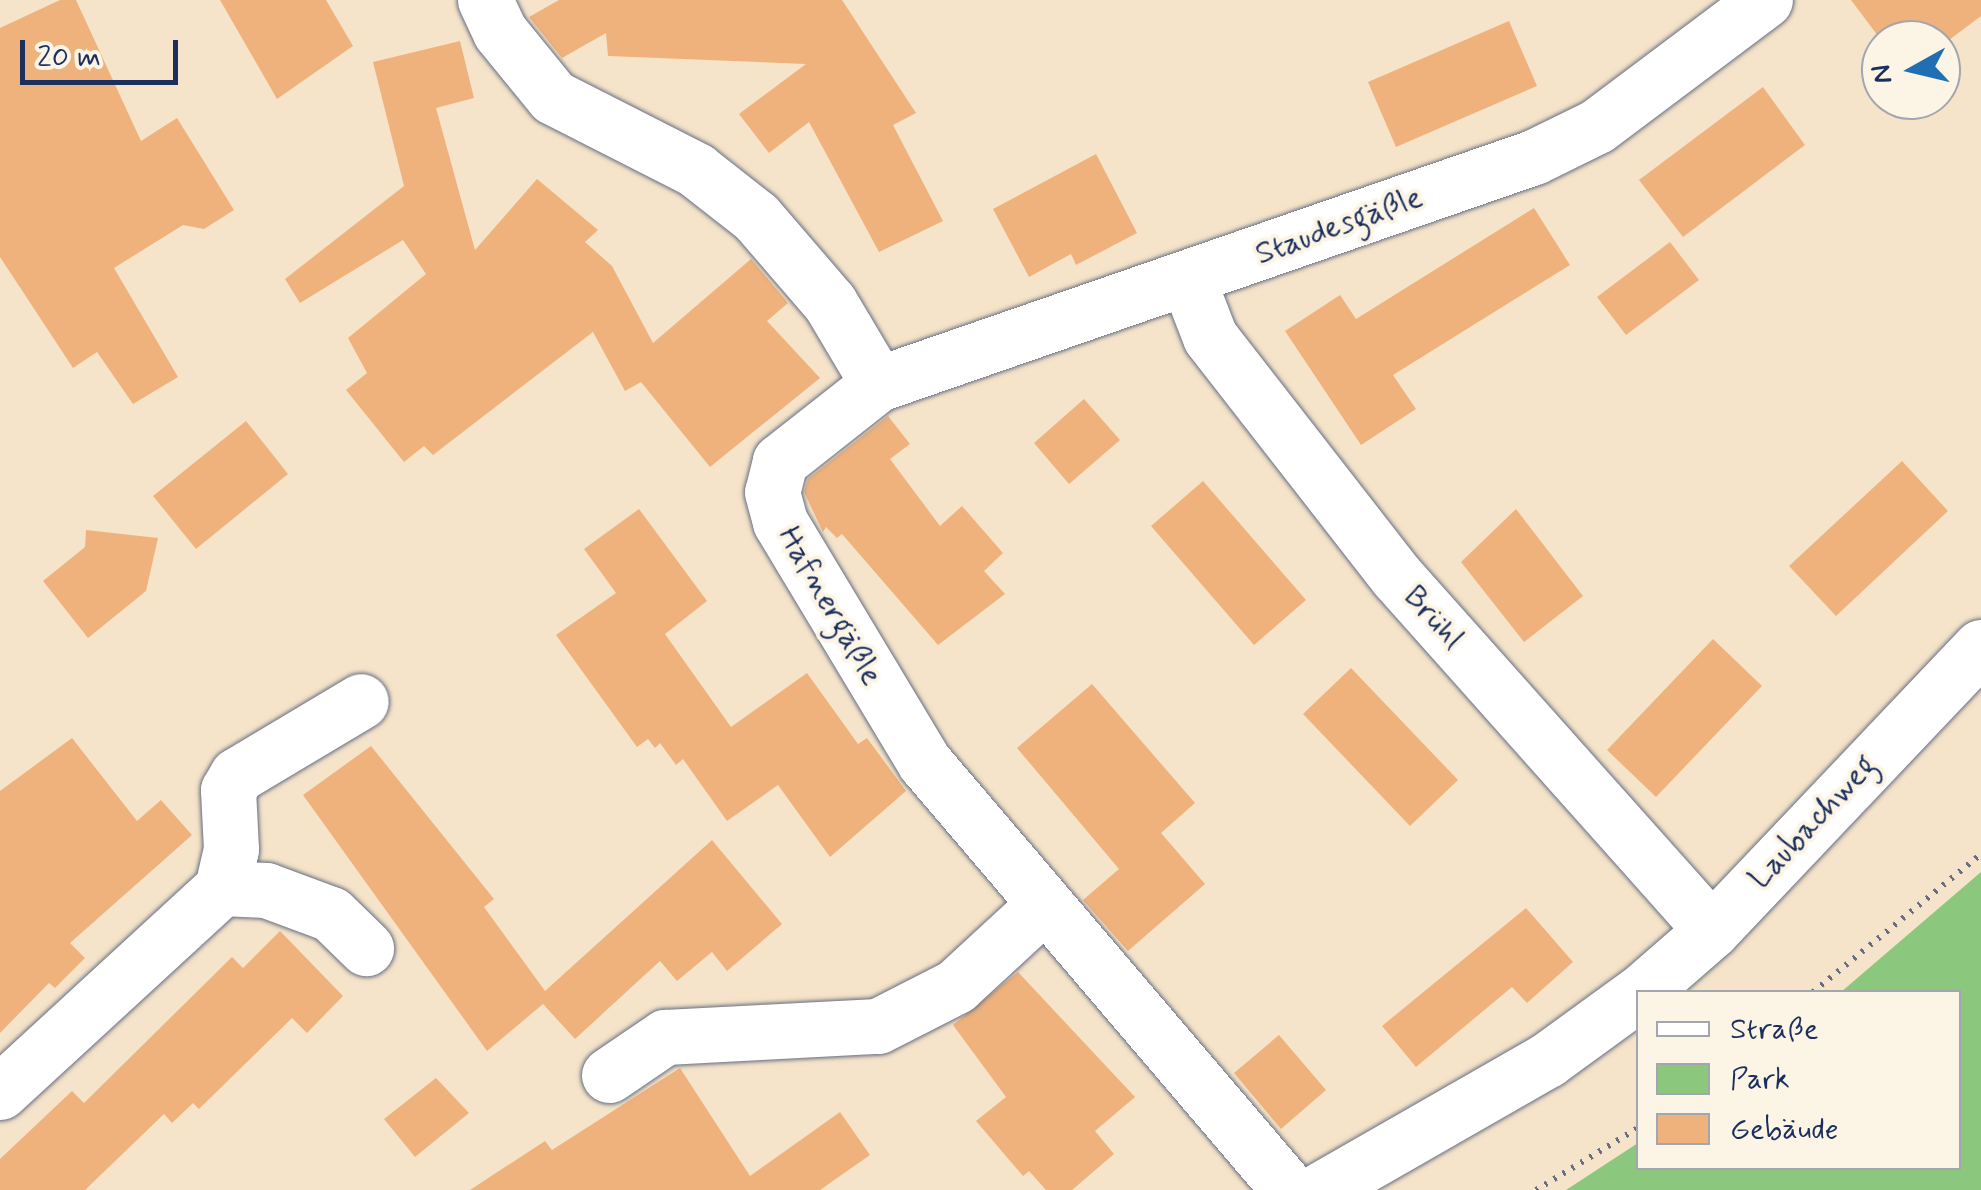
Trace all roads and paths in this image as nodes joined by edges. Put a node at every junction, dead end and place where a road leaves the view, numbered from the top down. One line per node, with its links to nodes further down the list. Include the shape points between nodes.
1 (485, 0): 4 (street, via 500,32 554,97 696,170 756,218 830,304)
2 (1766, 0): 3 (street, Staudesgäßle, via 1597,126 1550,149)
3 (1188, 280): 4 (street, Staudesgäßle); 10 (street, Brühl, via 1210,336 1397,577)
4 (878, 384): 9 (street, Hafnergäßle, via 780,462 772,492 780,522 925,763)
5 (1981, 647): 10 (street, Laubachweg)
6 (361, 702): 8 (street, via 237,775 228,790 231,849)
7 (1981, 854): 13 (path)
8 (222, 888): 11 (street, via 266,890 331,914); 16 (street)
9 (1045, 904): 15 (street, via 956,986 878,1026 665,1037); 18 (street, Hafnergäßle)
10 (1712, 930): 12 (street, Laubachweg)
11 (366, 948)
12 (1643, 990)
13 (1815, 990)
14 (1636, 996): 19 (street, Laubachweg, via 1547,1060)
15 (608, 1075)
16 (0, 1092)
17 (1636, 1129): 20 (path)
18 (1289, 1190)
19 (1320, 1190)
20 (1536, 1190)

